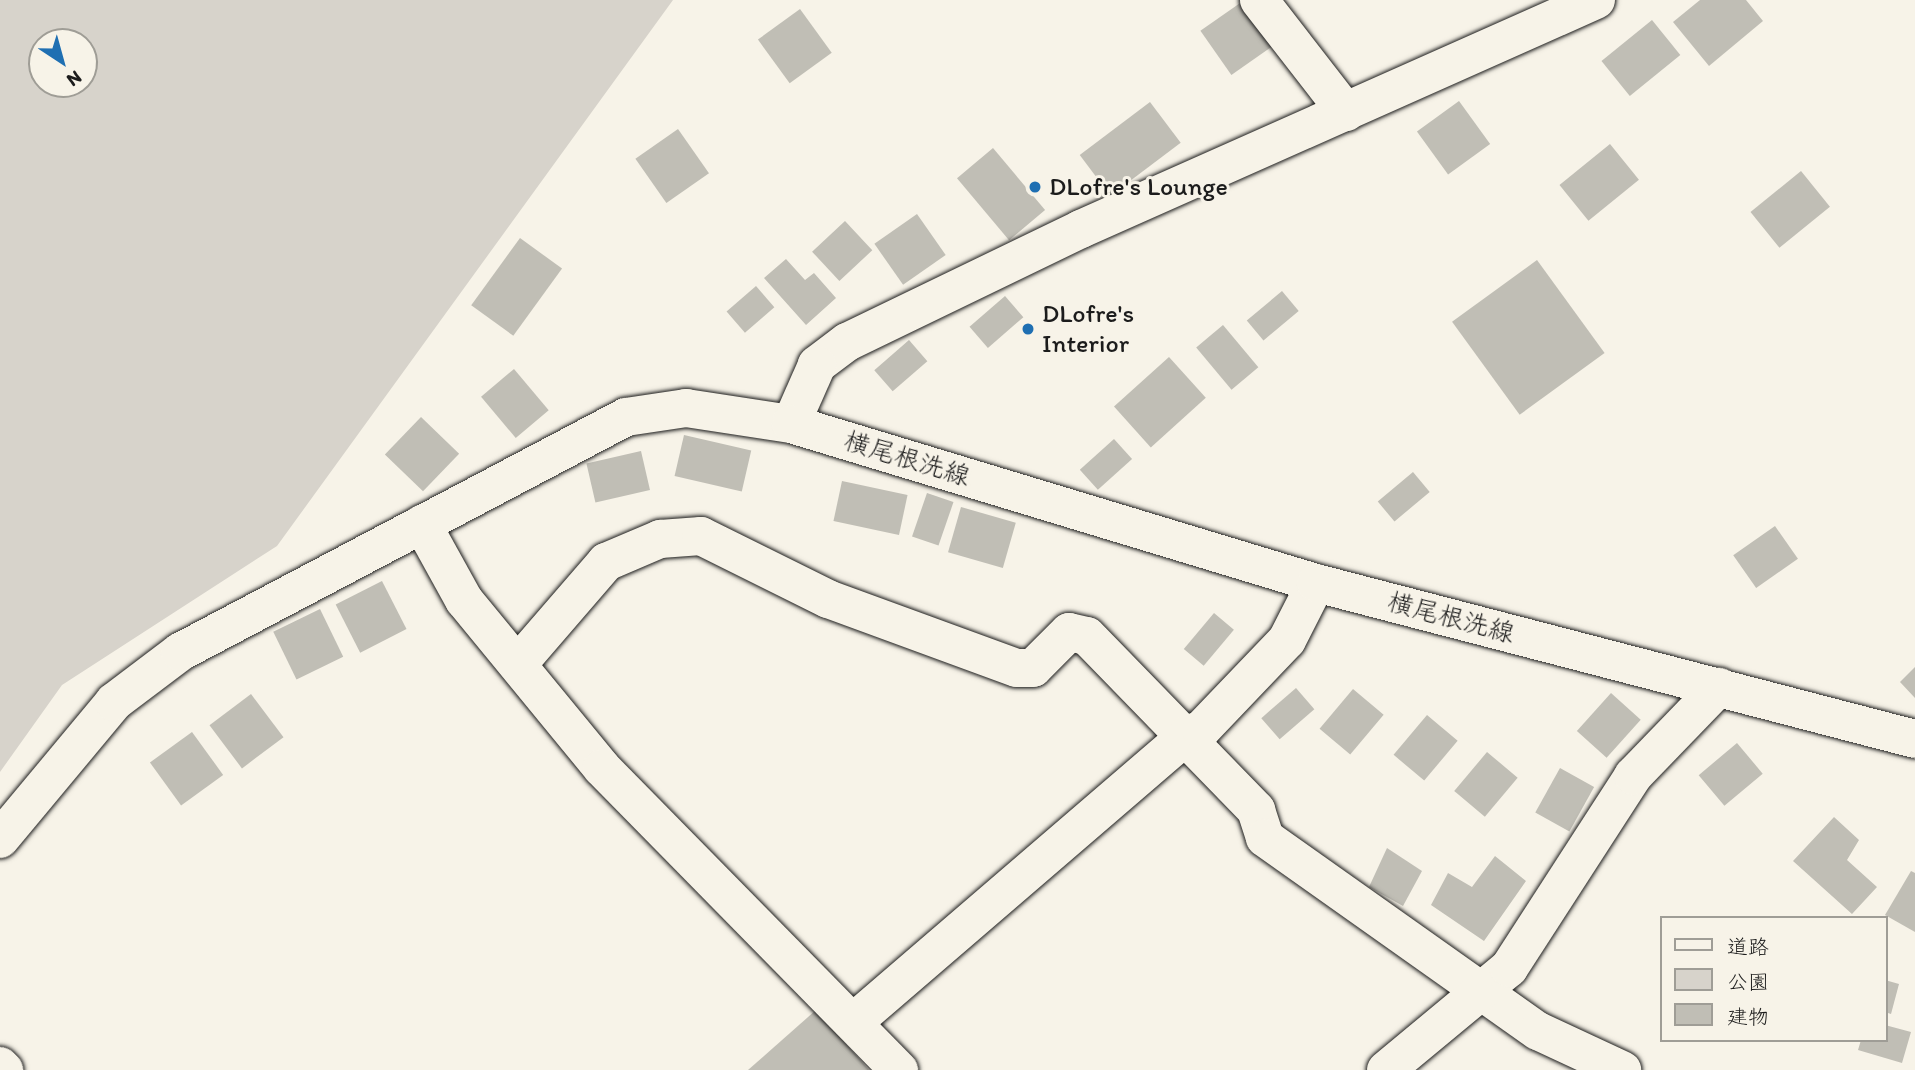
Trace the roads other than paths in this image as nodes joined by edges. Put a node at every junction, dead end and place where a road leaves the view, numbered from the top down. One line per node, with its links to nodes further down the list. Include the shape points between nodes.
1 (1259, 0): 3 (street)
2 (1596, 0): 3 (street)
3 (1346, 111): 4 (street, via 1081,229 847,342 817,365)
4 (791, 424): 5 (street, 横尾根洗線, via 686,408 626,416); 6 (street, 横尾根洗線)
5 (422, 524): 7 (street, via 464,600); 11 (street, 横尾根洗線, via 180,652 114,702)
6 (1316, 583): 8 (street, 横尾根洗線); 9 (street, via 1287,640 1201,730)
7 (518, 664): 9 (street, via 606,562 660,539 701,536 828,599 1017,668 1032,668 1069,632 1087,636); 13 (street, via 602,768)
8 (1719, 688): 10 (street, 横尾根洗線); 12 (street, via 1633,776 1509,968)
9 (1188, 734): 12 (street, via 1255,810 1265,838); 13 (street)
10 (1915, 739)
11 (0, 839)
12 (1481, 994): 17 (street); 18 (street, via 1538,1031)
13 (856, 1020): 16 (street)
14 (0, 1066): 15 (street)
15 (4, 1070)
16 (899, 1070)
17 (1387, 1070)
18 (1622, 1070)

